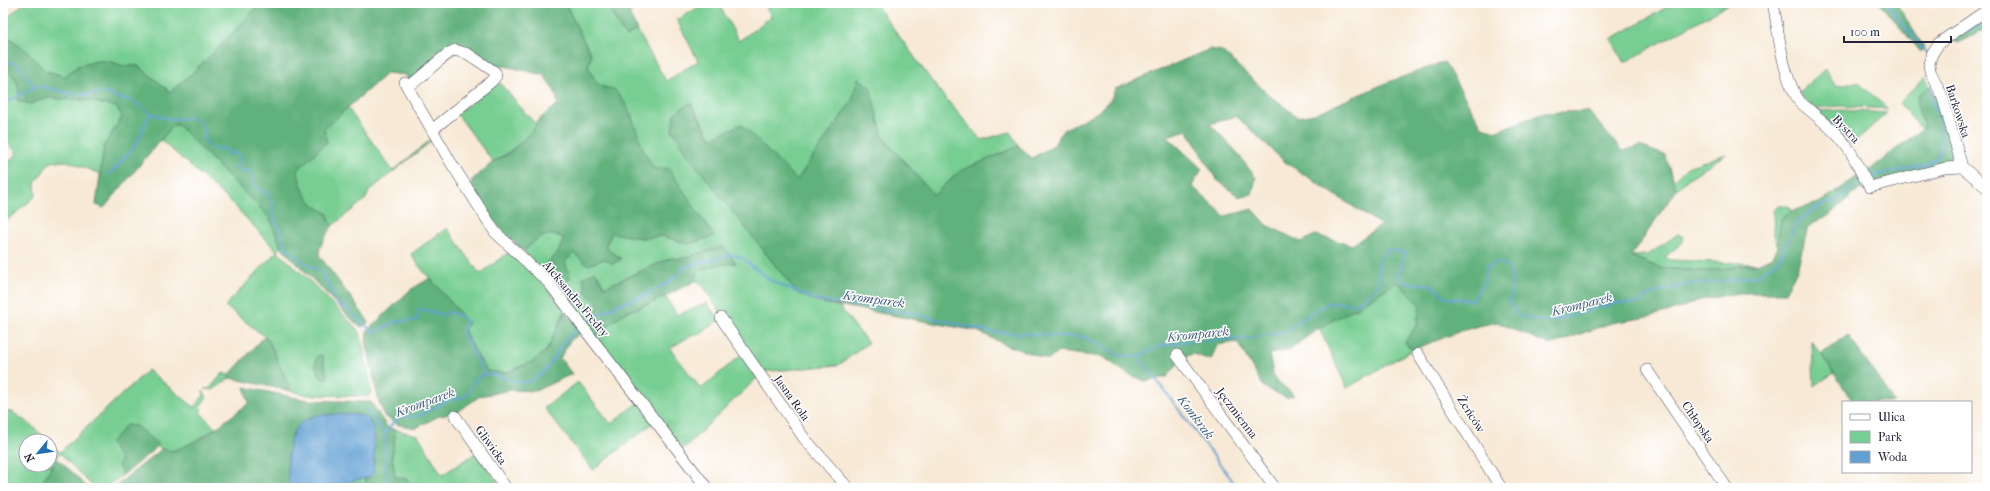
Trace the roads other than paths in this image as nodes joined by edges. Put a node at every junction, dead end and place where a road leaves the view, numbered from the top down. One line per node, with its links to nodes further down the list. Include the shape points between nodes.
1 (1772, 3): 4 (street, Bystra, via 1795,95 1848,147 1864,181 1870,187 1945,168)
2 (1987, 10): 4 (street, Barkowska, via 1939,43 1931,57 1930,70 1943,98)
3 (432, 130): 3 (street, Aleksandra Fredry, via 492,81 496,76 495,72 468,54 455,50 447,54 420,79 406,85); 12 (street, Aleksandra Fredry, via 495,232 549,284)
4 (1962, 167): 5 (street)
5 (1987, 188)
6 (721, 318): 13 (street, Jasna Rola, via 804,438)
7 (1418, 354): 15 (street, Żeńców)
8 (1177, 355): 14 (street, Jęczmienna)
9 (1648, 370): 16 (street, Chłopska)
10 (455, 416): 11 (street, Gliwicka)
11 (506, 488)
12 (708, 488)
13 (848, 488)
14 (1275, 488)
15 (1501, 488)
16 (1727, 488)

